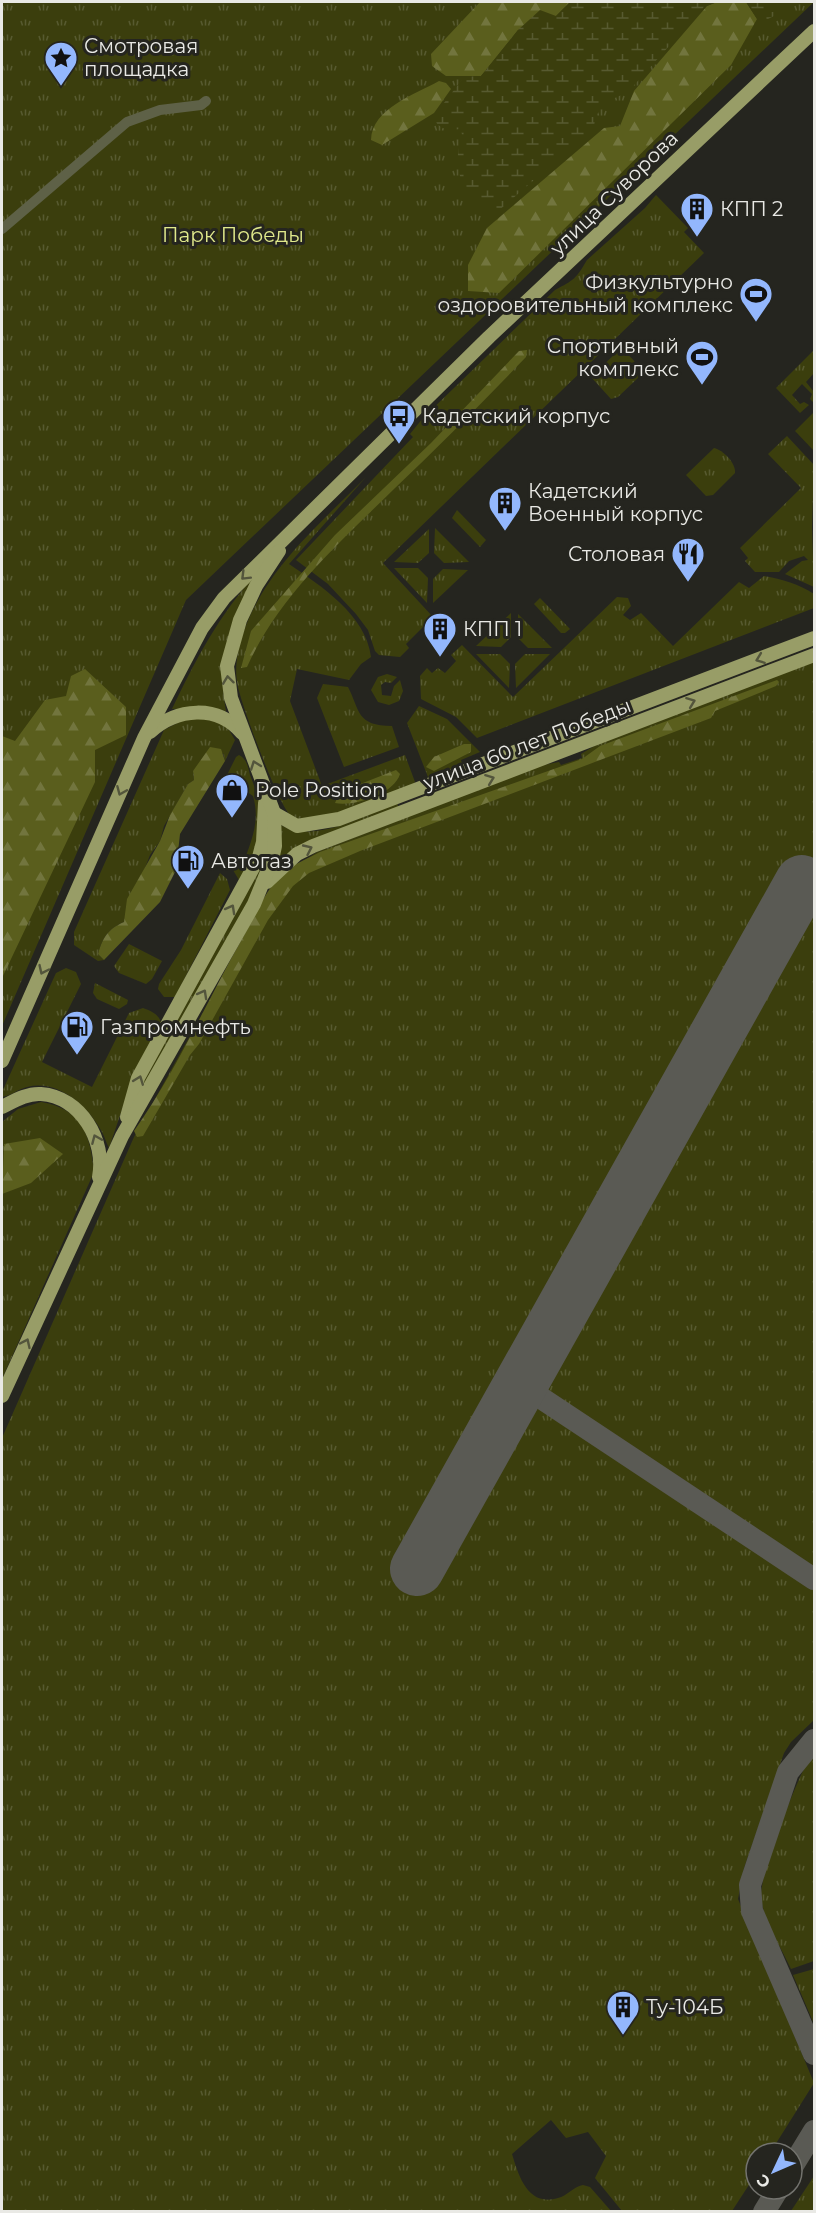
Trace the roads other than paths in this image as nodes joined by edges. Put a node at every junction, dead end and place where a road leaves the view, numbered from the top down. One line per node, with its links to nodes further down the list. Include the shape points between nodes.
1 (814, 31): 4 (main road, улица Суворова, via 489,337)
2 (206, 101): 3 (street, via 160,110 127,122)
3 (2, 229)
4 (289, 536): 9 (main road, one-way to 4, via 228,684 230,649 256,586); 10 (main road, one-way to 10, via 224,598 202,628)
5 (814, 638): 7 (main road, улица 60 лет Победы, one-way to 7)
6 (814, 655): 8 (main road, улица 60 лет Победы, one-way to 6)
7 (659, 697): 8 (main road); 11 (main road, улица 60 лет Победы)
8 (665, 712): 12 (main road, улица 60 лет Победы)
9 (245, 736): 10 (main road, via 222,715 191,712 173,717); 13 (main road, one-way to 9)
10 (144, 738): 18 (main road, one-way to 18)
11 (528, 748): 12 (main road); 14 (main road, улица 60 лет Победы)
12 (533, 762): 15 (main road, улица 60 лет Победы, one-way to 12)
13 (265, 793): 16 (main road); 20 (main road, one-way to 13, via 138,1078 259,857)
14 (404, 795): 15 (main road); 16 (main road, улица 60 лет Победы, via 310,826 288,823)
15 (410, 809): 17 (main road, улица 60 лет Победы, one-way to 15, via 297,854)
16 (274, 813): 17 (main road, via 275,846)
17 (263, 886): 20 (main road, one-way to 17)
18 (2, 1061)
19 (2, 1107): 21 (main road, one-way to 19, via 101,1166 99,1145 90,1126 73,1107 55,1096 40,1094)
20 (122, 1136): 21 (main road)
21 (94, 1196): 22 (main road, one-way to 21)
22 (2, 1396)

